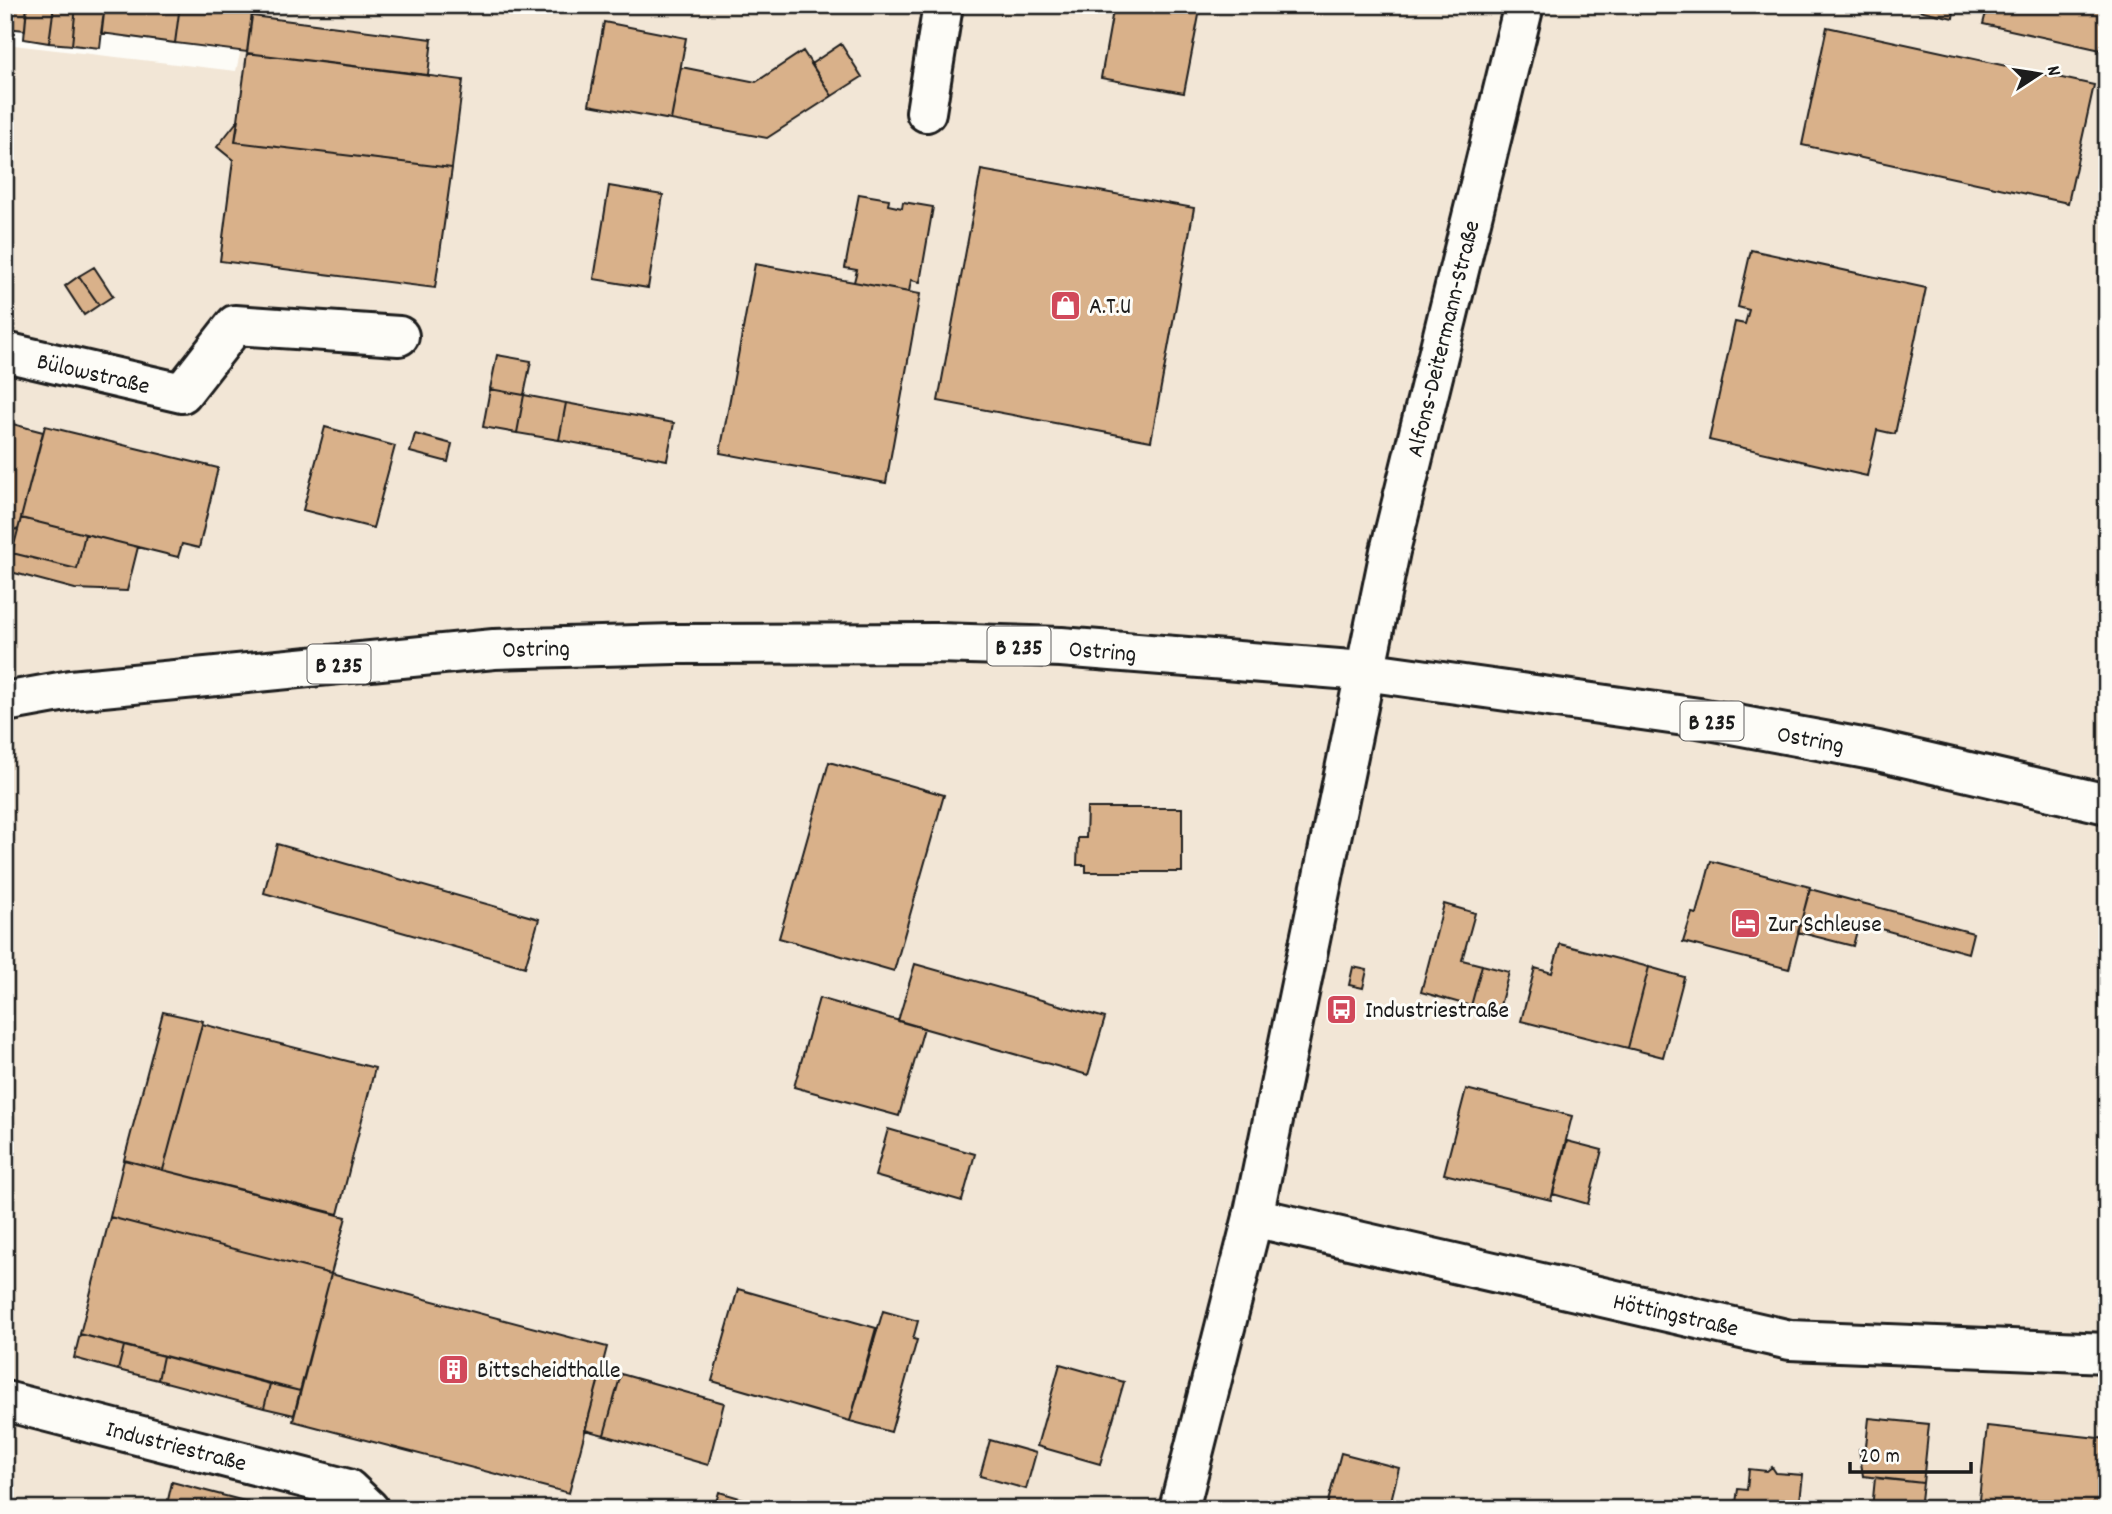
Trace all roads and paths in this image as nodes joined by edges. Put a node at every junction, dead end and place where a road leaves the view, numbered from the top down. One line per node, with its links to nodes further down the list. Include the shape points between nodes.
1 (943, 5): 3 (street)
2 (1524, 5): 6 (street, Alfons-Deitermann-Straße)
3 (926, 111)
4 (399, 336): 5 (street, Bülowstraße, via 235,325 182,393)
5 (5, 352)
6 (1364, 671): 7 (street, Ostring / B 235, via 1061,647 674,644 494,649 71,690); 8 (street, Ostring / B 235, via 1699,718 1878,751); 9 (street)
7 (5, 702)
8 (2107, 804)
9 (1253, 1217): 10 (street, Höttingstraße, via 1790,1340); 13 (street)
10 (2107, 1353)
11 (5, 1401): 12 (street, Industriestraße)
12 (359, 1499)
13 (1179, 1509)

